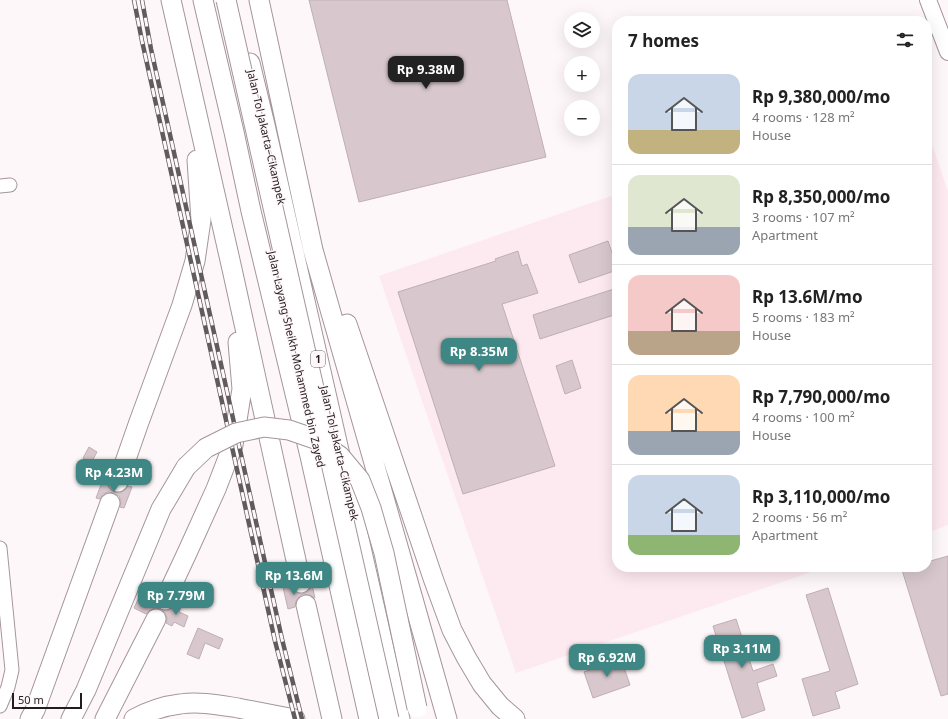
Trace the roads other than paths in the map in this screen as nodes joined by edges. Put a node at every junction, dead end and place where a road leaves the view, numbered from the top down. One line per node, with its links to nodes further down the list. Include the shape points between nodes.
1 (170, 0): 9 (highway)
2 (204, 0): 29 (highway)
3 (216, 0): 30 (highway, Jalan Layang Sheikh Mohammed bin Zayed / 1)
4 (226, 0): 31 (highway, Jalan Layang Sheikh Mohammed bin Zayed / 1, bridge)
5 (234, 0): 32 (highway, Jalan Tol Jakarta–Cikampek / 1, via 265,125)
6 (259, 0): 10 (highway)
7 (928, 0): 8 (main road)
8 (948, 52)
9 (194, 101): 11 (highway); 12 (highway, via 201,220 195,261 182,305)
10 (286, 119): 33 (highway, via 313,250); 34 (highway, via 326,262 452,630 482,684)
11 (232, 269): 15 (highway); 16 (highway, via 242,388 233,446 188,553)
12 (118, 482)
13 (110, 503): 23 (highway)
14 (0, 548): 20 (street)
15 (301, 583)
16 (165, 600)
17 (306, 605): 28 (highway)
18 (156, 618): 25 (highway)
19 (0, 630): 20 (street)
20 (10, 643): 21 (street, via 12,670)
21 (0, 706)
22 (418, 713): 24 (highway, bridge, via 384,553 360,480 340,456 316,439 289,430 264,427 236,433 206,448 186,466 161,509 86,690)
23 (30, 719)
24 (71, 719)
25 (105, 719)
26 (134, 719): 27 (highway, via 164,707 199,703)
27 (295, 719)
28 (332, 719)
29 (369, 719)
30 (378, 719)
31 (389, 719)
32 (400, 719)
33 (447, 719)
34 (515, 719)

